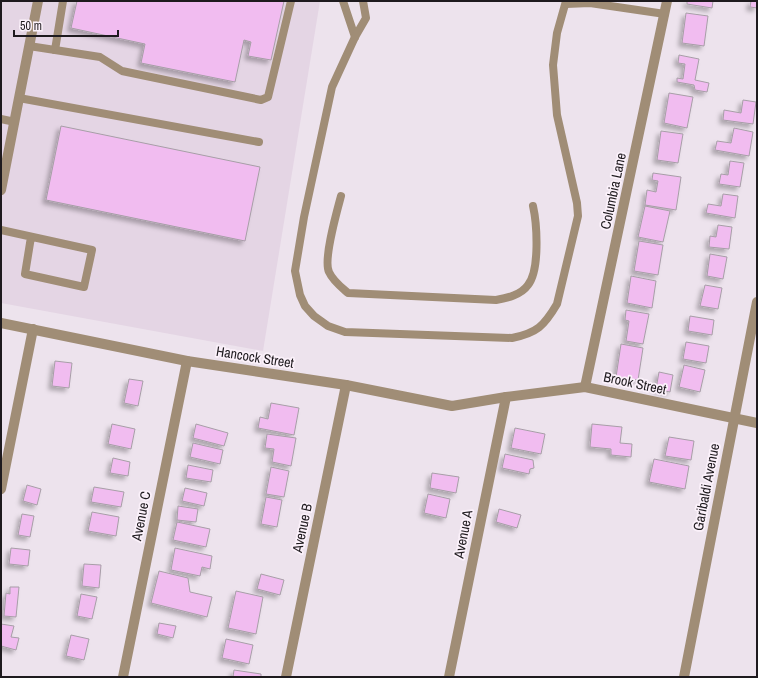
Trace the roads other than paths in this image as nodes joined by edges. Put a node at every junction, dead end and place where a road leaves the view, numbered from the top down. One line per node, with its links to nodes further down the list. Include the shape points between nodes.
1 (38, 1): 10 (street)
2 (63, 1): 11 (lane)
3 (291, 1): 11 (lane, via 268,97 261,100 122,71 100,57)
4 (343, 1): 9 (lane)
5 (364, 1): 9 (lane, via 366,18)
6 (667, 1): 8 (street, Columbia Lane)
7 (566, 3): 8 (lane, via 590,3); 9 (lane, via 557,33 553,65 557,115 578,203 578,216 557,304 540,328 533,333 512,338 345,332 328,326 305,306 295,271 304,216 332,87)
8 (665, 14): 27 (street, Columbia Lane)
9 (355, 36)
10 (30, 46): 11 (lane); 12 (street)
11 (55, 50)
12 (19, 98): 14 (street); 15 (lane)
13 (1, 119): 14 (lane)
14 (15, 122): 16 (street)
15 (259, 142)
16 (5, 150): 17 (street)
17 (1, 190)
18 (341, 196): 19 (lane, via 327,256 328,271 334,281 348,293 496,300 515,296 528,285 534,272 536,222)
19 (533, 206)
20 (1, 230): 21 (lane)
21 (31, 237): 21 (lane, via 92,250 84,287 24,274)
22 (757, 302): 29 (street, Garibaldi Avenue)
23 (1, 323): 24 (street, Hancock Street)
24 (33, 329): 25 (street, Hancock Street); 31 (street)
25 (186, 361): 26 (street, Hancock Street); 32 (street, Avenue C)
26 (346, 385): 28 (street, Hancock Street, via 452,406); 33 (street, Avenue B)
27 (585, 387): 28 (street, Brook Street); 29 (street, Brook Street)
28 (506, 397): 34 (street, Avenue A)
29 (734, 418): 30 (street, Brook Street); 35 (street, Garibaldi Avenue)
30 (757, 423)
31 (1, 489)
32 (123, 677)
33 (286, 677)
34 (449, 677)
35 (684, 677)

